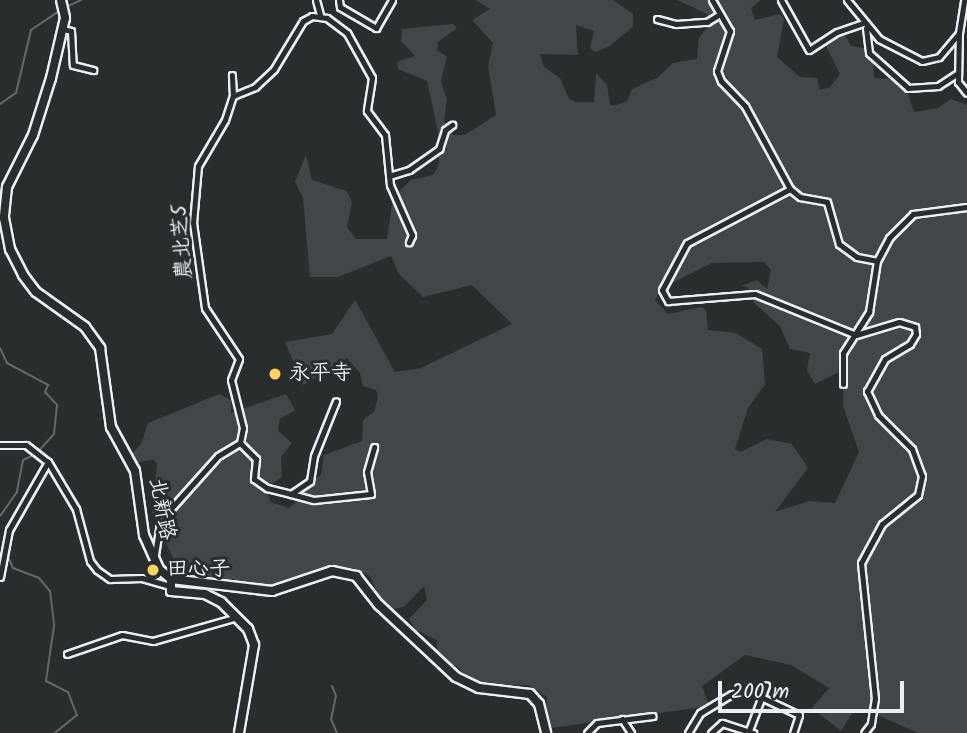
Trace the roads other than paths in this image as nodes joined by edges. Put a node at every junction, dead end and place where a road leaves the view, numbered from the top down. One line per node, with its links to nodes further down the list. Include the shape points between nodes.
1 (316, 0): 10 (street)
2 (339, 0): 3 (street, via 340,7 376,27)
3 (392, 0)
4 (712, 0): 9 (street)
5 (781, 0): 12 (street, via 809,50 837,32)
6 (847, 0): 12 (street)
7 (964, 0): 14 (street)
8 (62, 1): 13 (main road, 北新路)
9 (720, 14): 11 (street, via 707,22 676,24); 22 (street, via 730,31 718,71 721,81 745,106)
10 (320, 15): 19 (street, via 303,21 274,69 255,87); 21 (street, via 358,46 372,78 367,111 385,135)
11 (657, 19)
12 (865, 25): 14 (street, via 922,61 939,57); 16 (street, via 869,53 908,88 938,86)
13 (63, 29): 15 (street, via 71,31 73,65); 34 (main road, 北新路, via 41,113 7,187 4,218 10,249 23,275 36,292 85,327 100,348 111,427 135,471 144,536)
14 (959, 33): 16 (street)
15 (93, 70)
16 (958, 74): 18 (street, via 961,90)
17 (232, 75): 19 (street)
18 (967, 93)
19 (233, 96): 29 (street, 農北芝5, via 198,166 193,223 205,308 239,359 231,380 243,428)
20 (452, 125): 21 (street, via 445,130 439,149 409,170)
21 (389, 176): 24 (street, via 412,235)
22 (790, 189): 25 (street, via 800,197 827,202 839,244 857,257); 26 (street, via 687,243 665,278 663,296 668,301 755,294)
23 (967, 207): 25 (street, via 913,214 889,238)
24 (409, 242)
25 (877, 261): 26 (street, via 869,312)
26 (856, 335): 27 (street, via 841,361); 52 (street, via 899,322 915,327 910,344 886,359 867,391 878,415 912,449 922,476 918,495 882,524 861,563 875,698 871,724)
27 (843, 384)
28 (336, 401): 33 (street, via 314,456 310,481)
29 (240, 443): 33 (street, via 256,459 254,480); 34 (street, via 218,456 167,513 159,528)
30 (0, 444): 32 (street, via 16,443 37,450)
31 (374, 447): 33 (street, via 368,472 371,494 314,500)
32 (48, 463): 35 (street, via 9,530); 36 (street, via 76,509 90,561 97,570 110,579 127,582 142,578)
33 (291, 494)
34 (154, 561): 36 (main road, 北新路)
35 (0, 577)
36 (171, 582): 37 (main road, via 179,595 205,594); 45 (main road, via 272,591 332,571 356,576 379,605 456,677 479,688 530,694 539,704)
37 (237, 617): 38 (street, via 153,641 122,635); 44 (main road, via 254,645)
38 (67, 654)
39 (766, 685): 41 (street)
40 (732, 694): 48 (street, via 700,713)
41 (761, 697): 50 (street); 51 (street, via 799,715)
42 (653, 716): 43 (street)
43 (622, 719): 46 (street, via 597,723); 47 (street)
44 (239, 733)
45 (546, 733)
46 (587, 733)
47 (631, 733)
48 (688, 733)
49 (711, 733): 50 (street, via 722,723)
50 (750, 733)
51 (793, 733)
52 (864, 733)

